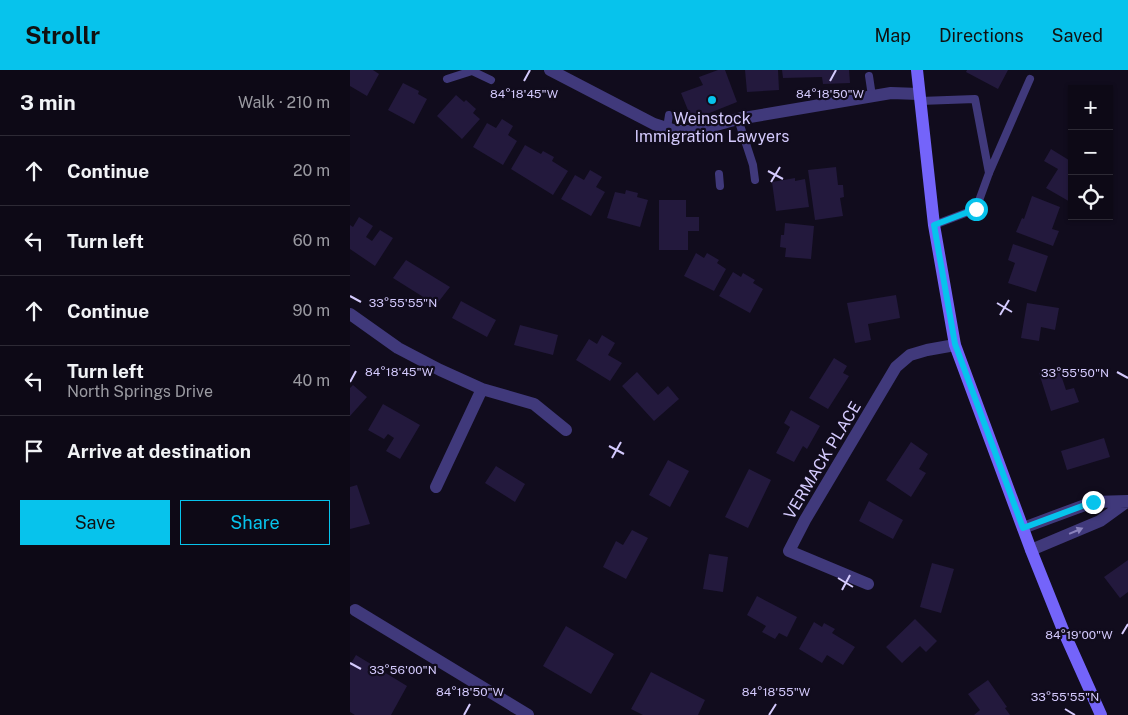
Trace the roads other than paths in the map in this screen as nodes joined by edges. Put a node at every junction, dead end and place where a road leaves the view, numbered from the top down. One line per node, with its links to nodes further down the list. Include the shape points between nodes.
1 (473, 70): 5 (lane); 7 (lane)
2 (550, 70): 12 (street)
3 (917, 70): 9 (street)
4 (870, 76): 8 (lane)
5 (447, 79)
6 (1030, 79): 13 (lane)
7 (491, 80)
8 (872, 96): 9 (street, via 890,92); 11 (street)
9 (920, 97): 13 (lane, via 975,99); 17 (street)
10 (669, 115): 12 (lane)
11 (738, 119): 12 (street, via 694,131); 15 (lane)
12 (667, 128)
13 (989, 173): 17 (lane, via 976,209)
14 (719, 174): 16 (lane)
15 (755, 180)
16 (720, 186)
17 (934, 225): 19 (street)
18 (350, 314): 20 (street, via 398,348)
19 (955, 344): 24 (street); 26 (street, VERMACK PLACE, via 910,355 896,367 789,551)
20 (482, 389): 21 (street, via 534,404); 22 (street)
21 (566, 430)
22 (436, 487)
23 (1128, 501): 24 (street, via 1093,502); 25 (street, one-way to 23, via 1100,521)
24 (1023, 528): 25 (street)
25 (1031, 550): 29 (street)
26 (868, 584)
27 (355, 610): 28 (street)
28 (528, 715)
29 (1101, 715)

